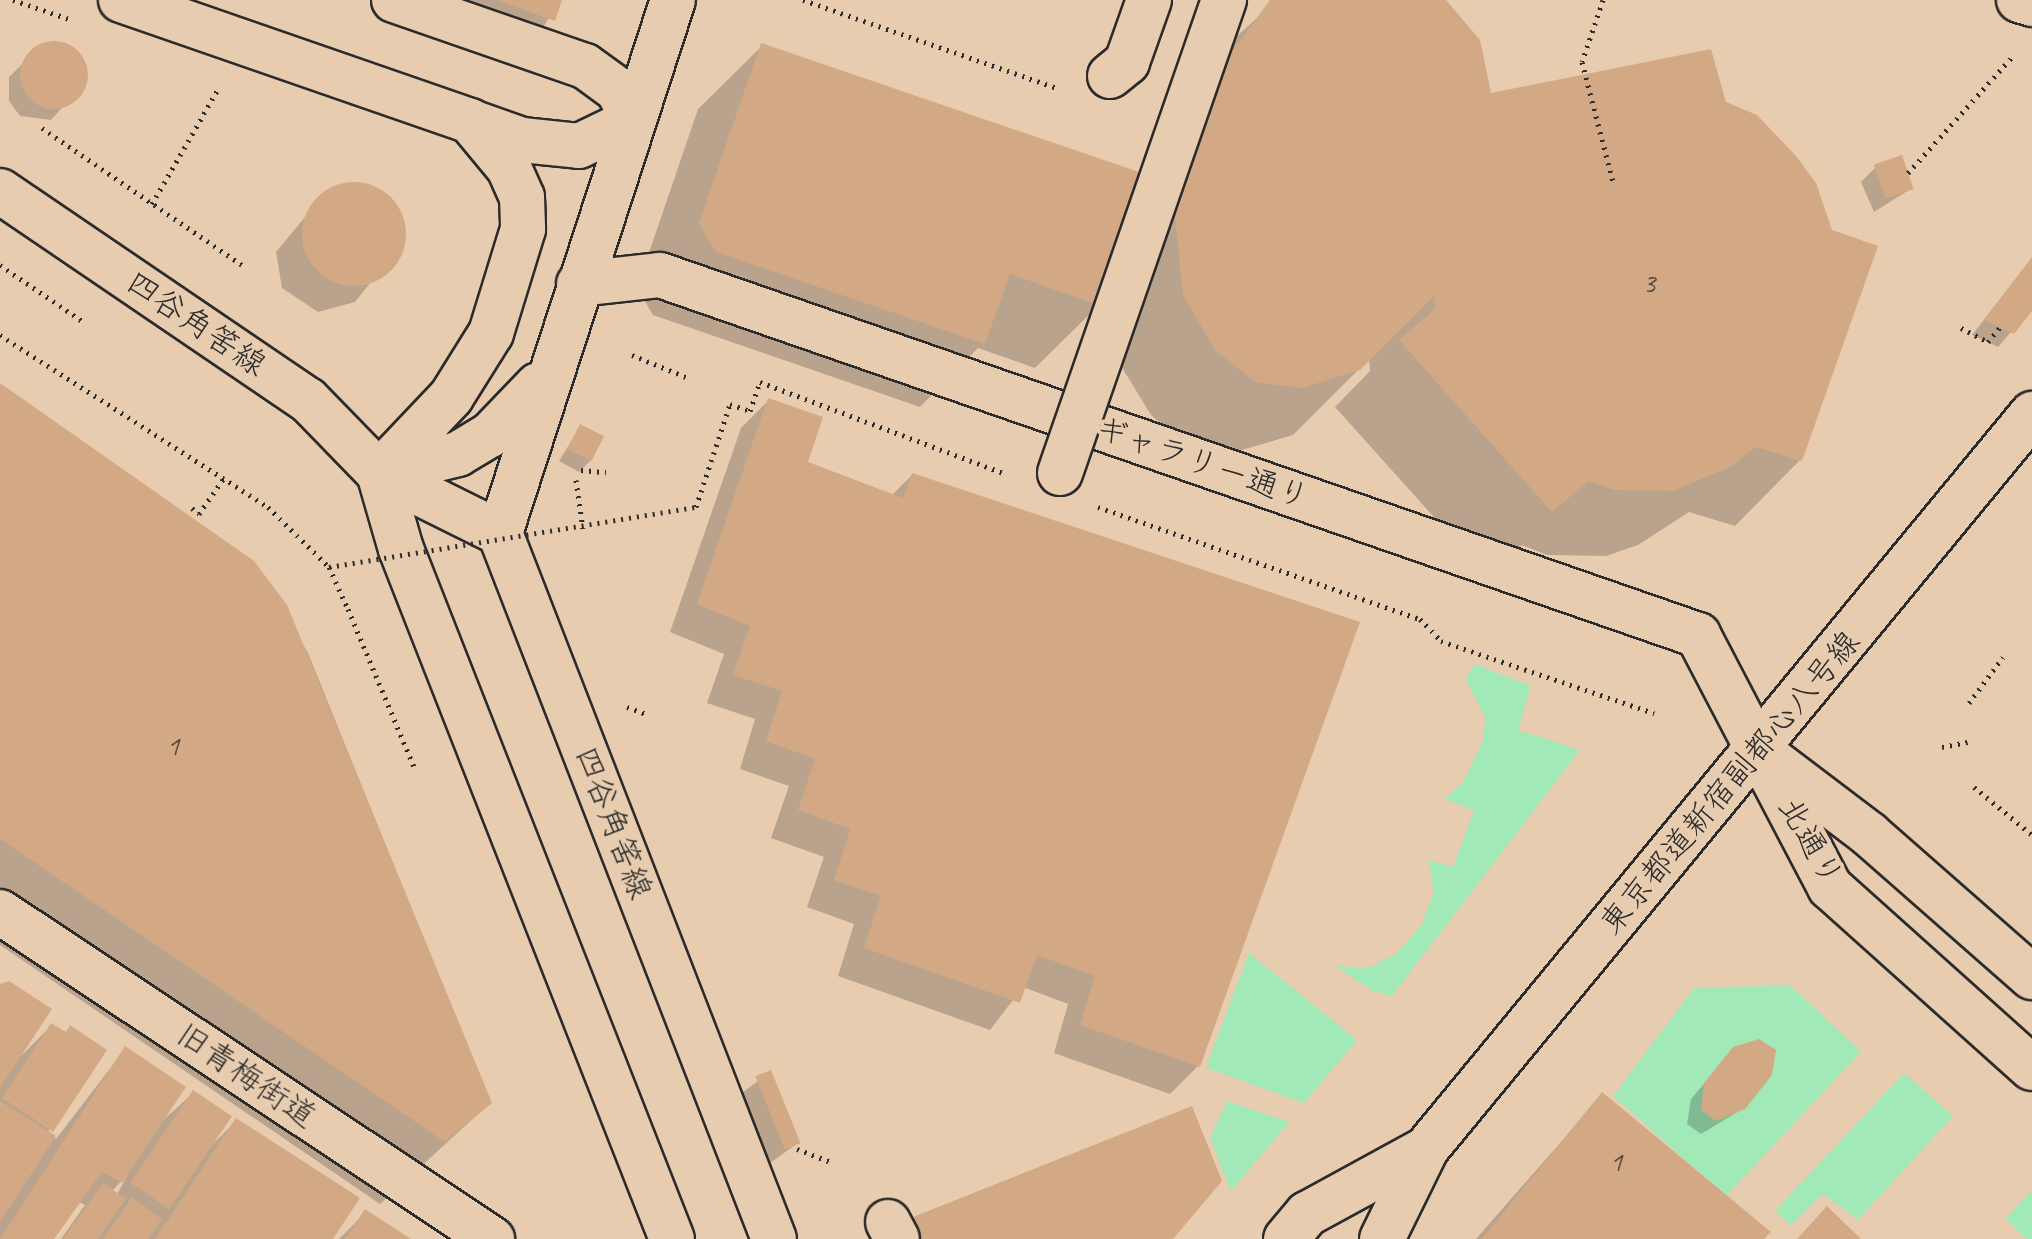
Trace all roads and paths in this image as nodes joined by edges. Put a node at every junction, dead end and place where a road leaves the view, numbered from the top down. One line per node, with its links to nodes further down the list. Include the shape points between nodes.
1 (121, 0): 13 (main road)
2 (394, 0): 12 (main road, via 585,66 618,90)
3 (803, 0): 11 (path)
4 (1149, 0): 9 (main road, via 1127,62)
5 (1224, 0): 31 (main road, bridge)
6 (1603, 0): 16 (path, via 1582,62)
7 (665, 9): 12 (main road)
8 (2024, 16): 15 (path, via 2009,65)
9 (1110, 76)
10 (220, 86): 18 (path)
11 (1068, 91)
12 (633, 120): 13 (main road, via 579,146 535,143); 21 (main road)
13 (470, 121): 30 (main road, via 509,168 522,197 523,229 475,363)
14 (42, 128): 18 (path)
15 (1908, 173)
16 (1614, 186)
17 (0, 191): 30 (main road, 四谷角筈線, via 308,400)
18 (152, 204): 19 (path)
19 (242, 265)
20 (0, 266): 20 (path, via 82,321)
21 (579, 284): 26 (main road); 44 (main road, ギャラリー通り, via 660,275 1698,635)
22 (2000, 327): 23 (path, via 1988,342)
23 (1961, 328)
24 (0, 335): 37 (path, bridge, via 268,507)
25 (632, 355): 27 (path)
26 (550, 370): 30 (main road, via 490,435 424,466); 36 (main road)
27 (686, 377)
28 (2032, 414): 44 (main road, 東京都道新宿副都心八号線)
29 (606, 472): 35 (path, via 580,475 584,454 575,473)
30 (379, 473): 36 (main road, 四谷角筈線); 55 (main road, 四谷角筈線, via 401,549)
31 (1060, 473)
32 (226, 475): 34 (path, via 199,514)
33 (696, 507): 35 (path, bridge)
34 (192, 508)
35 (583, 529): 37 (path, bridge)
36 (500, 533): 56 (main road, 四谷角筈線)
37 (329, 567): 45 (path, bridge)
38 (1441, 641): 41 (path)
39 (2003, 657): 40 (path)
40 (1969, 703)
41 (1654, 713)
42 (1968, 742): 43 (path)
43 (1942, 747)
44 (1758, 750): 49 (main road, 北通り, via 1869,834); 50 (main road, 北通り, via 1830,887); 52 (main road, 東京都道新宿副都心八号線)
45 (414, 767)
46 (1974, 787): 47 (path)
47 (2031, 834)
48 (0, 912): 54 (main road, 旧青梅街道)
49 (2032, 977)
50 (2032, 1068)
51 (792, 1147): 53 (path)
52 (1426, 1149): 57 (main road, 東京都道新宿副都心八号線, via 1307,1214); 58 (main road, 東京都道新宿副都心八号線)
53 (829, 1161)
54 (492, 1239)
55 (672, 1239)
56 (774, 1239)
57 (1286, 1239)
58 (1382, 1239)

